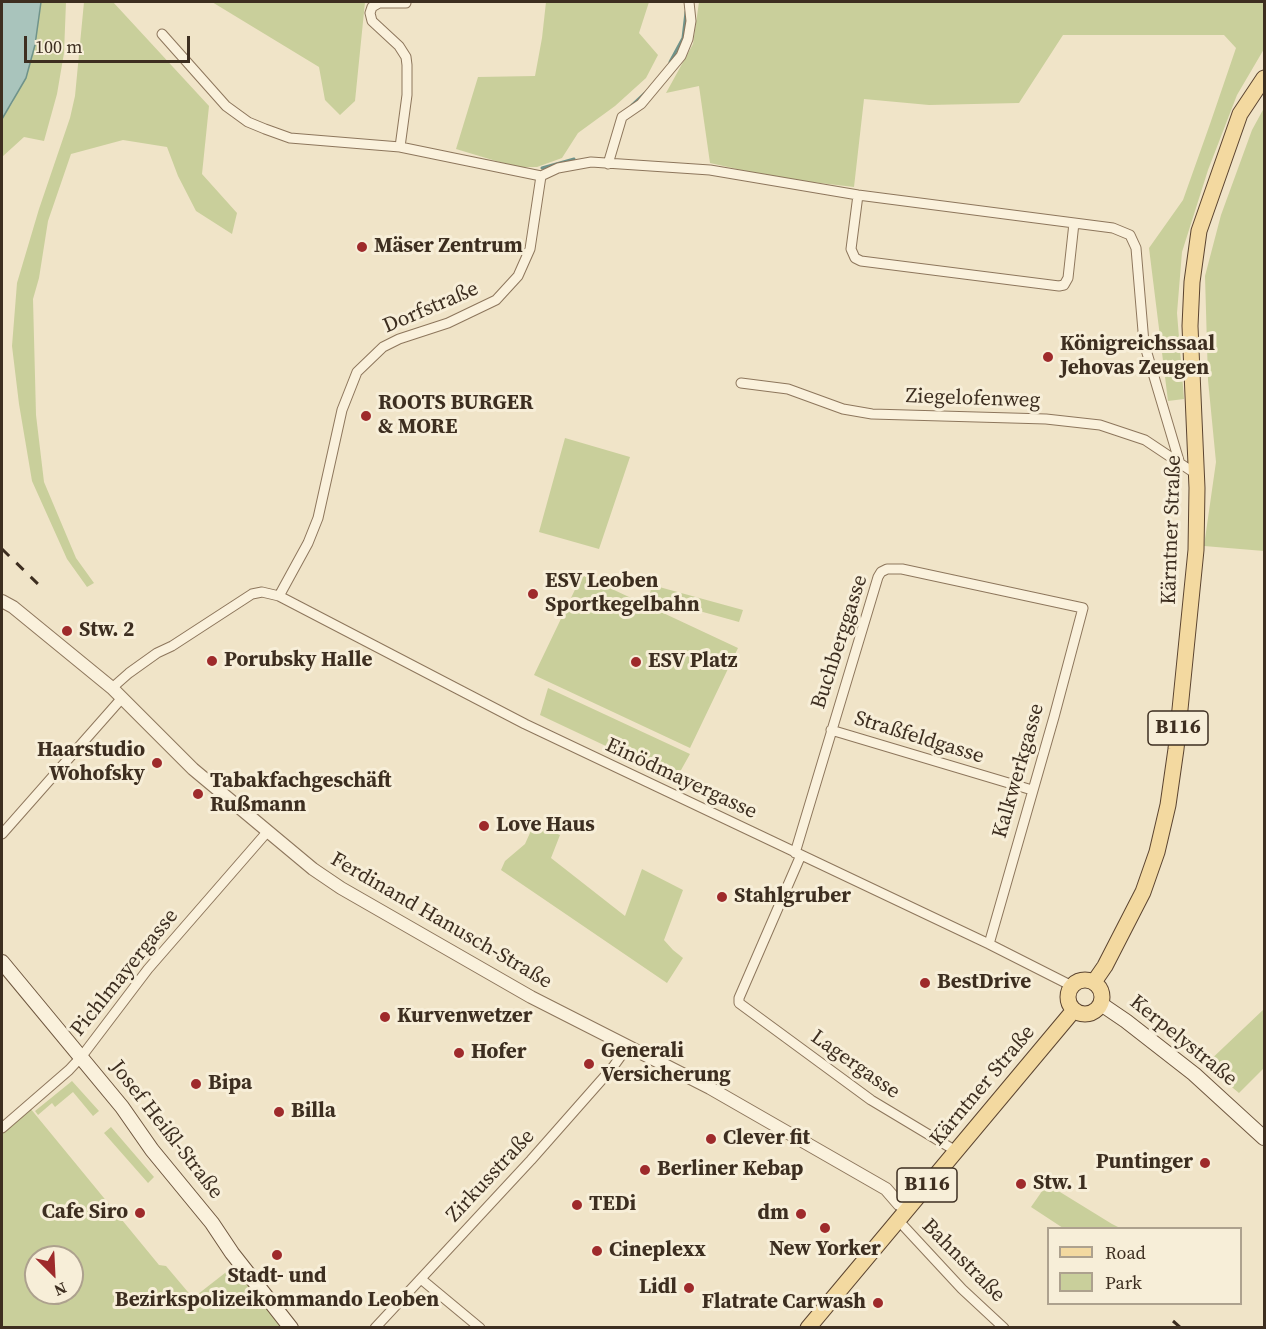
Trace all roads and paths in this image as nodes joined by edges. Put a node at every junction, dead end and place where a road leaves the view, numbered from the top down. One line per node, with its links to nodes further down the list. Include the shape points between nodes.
1 (689, 2): 6 (street, via 688,39 681,56 641,104 622,117)
2 (405, 3): 5 (street, via 379,3 369,13 372,21 399,46 407,65)
3 (162, 34): 5 (street, via 226,106 248,122 290,138)
4 (1264, 78): 12 (main road, Kärntner Straße / B116, via 1240,114 1199,231 1190,326)
5 (400, 147): 7 (street)
6 (608, 164): 7 (street, via 591,162 558,168); 8 (street, via 710,170)
7 (541, 176): 13 (street, Dorfstraße, via 530,249 518,276 496,300 448,323 383,346 357,372 342,410 318,518)
8 (858, 195): 9 (street); 9 (street, via 851,249 861,261 1059,286 1068,278)
9 (1074, 223): 11 (street, via 1113,228 1130,236 1136,248 1144,343)
10 (741, 383): 11 (street, Ziegelofenweg, via 788,389 843,409 872,414 1046,419 1100,425 1144,440)
11 (1180, 464): 12 (street, Ziegelofenweg)
12 (1196, 474): 25 (main road, Kärntner Straße / B116, via 1196,550 1168,805 1143,892)
13 (279, 596): 16 (street, via 252,594 157,653); 22 (street, Einödmayergasse, via 525,724)
14 (2, 601): 16 (street, Ferdinand Hanusch-Straße)
15 (1083, 608): 18 (street, Buchberggasse, via 902,569 884,570 878,577); 19 (street, Kalkwerkgasse)
16 (112, 688): 17 (street, Ferdinand Hanusch-Straße)
17 (122, 698): 20 (street, Ferdinand Hanusch-Straße, via 193,769); 21 (street)
18 (831, 730): 19 (street, Straßfeldgasse); 22 (street, Buchberggasse)
19 (1032, 790): 23 (street, Kalkwerkgasse)
20 (268, 831): 30 (street, Ferdinand Hanusch-Straße, via 358,899 484,972); 31 (street, Pichlmayergasse, via 148,969)
21 (2, 834)
22 (798, 854): 23 (street, Einödmayergasse); 27 (street, Buchberggasse)
23 (989, 944): 26 (street, Einödmayergasse)
24 (2, 962): 31 (main road, Josef Heißl-Straße)
25 (1094, 982): 26 (main road, via 1082,980); 28 (main road, via 1102,994)
26 (1072, 986): 29 (main road, via 1068,998)
27 (739, 1001): 34 (street, Lagergasse, via 904,1122)
28 (1101, 1004): 29 (main road, via 1092,1013); 33 (main road, Kerpelystraße, via 1194,1074)
29 (1074, 1010): 34 (main road, Kärntner Straße / B116)
30 (628, 1046): 35 (street, Ferdinand Hanusch-Straße, via 710,1088 886,1189); 36 (street, Zirkusstraße, via 531,1160)
31 (82, 1056): 32 (street, Pichlmayergasse); 37 (main road, Josef Heißl-Straße)
32 (2, 1128)
33 (1264, 1138)
34 (956, 1151): 35 (main road, Kärntner Straße / B116)
35 (902, 1214): 40 (main road, Kärntner Straße / B116); 41 (street, Bahnstraße, via 962,1289)
36 (421, 1279): 38 (street, Zirkusstraße); 39 (street)
37 (291, 1328)
38 (375, 1328)
39 (480, 1328)
40 (808, 1328)
41 (1004, 1328)

